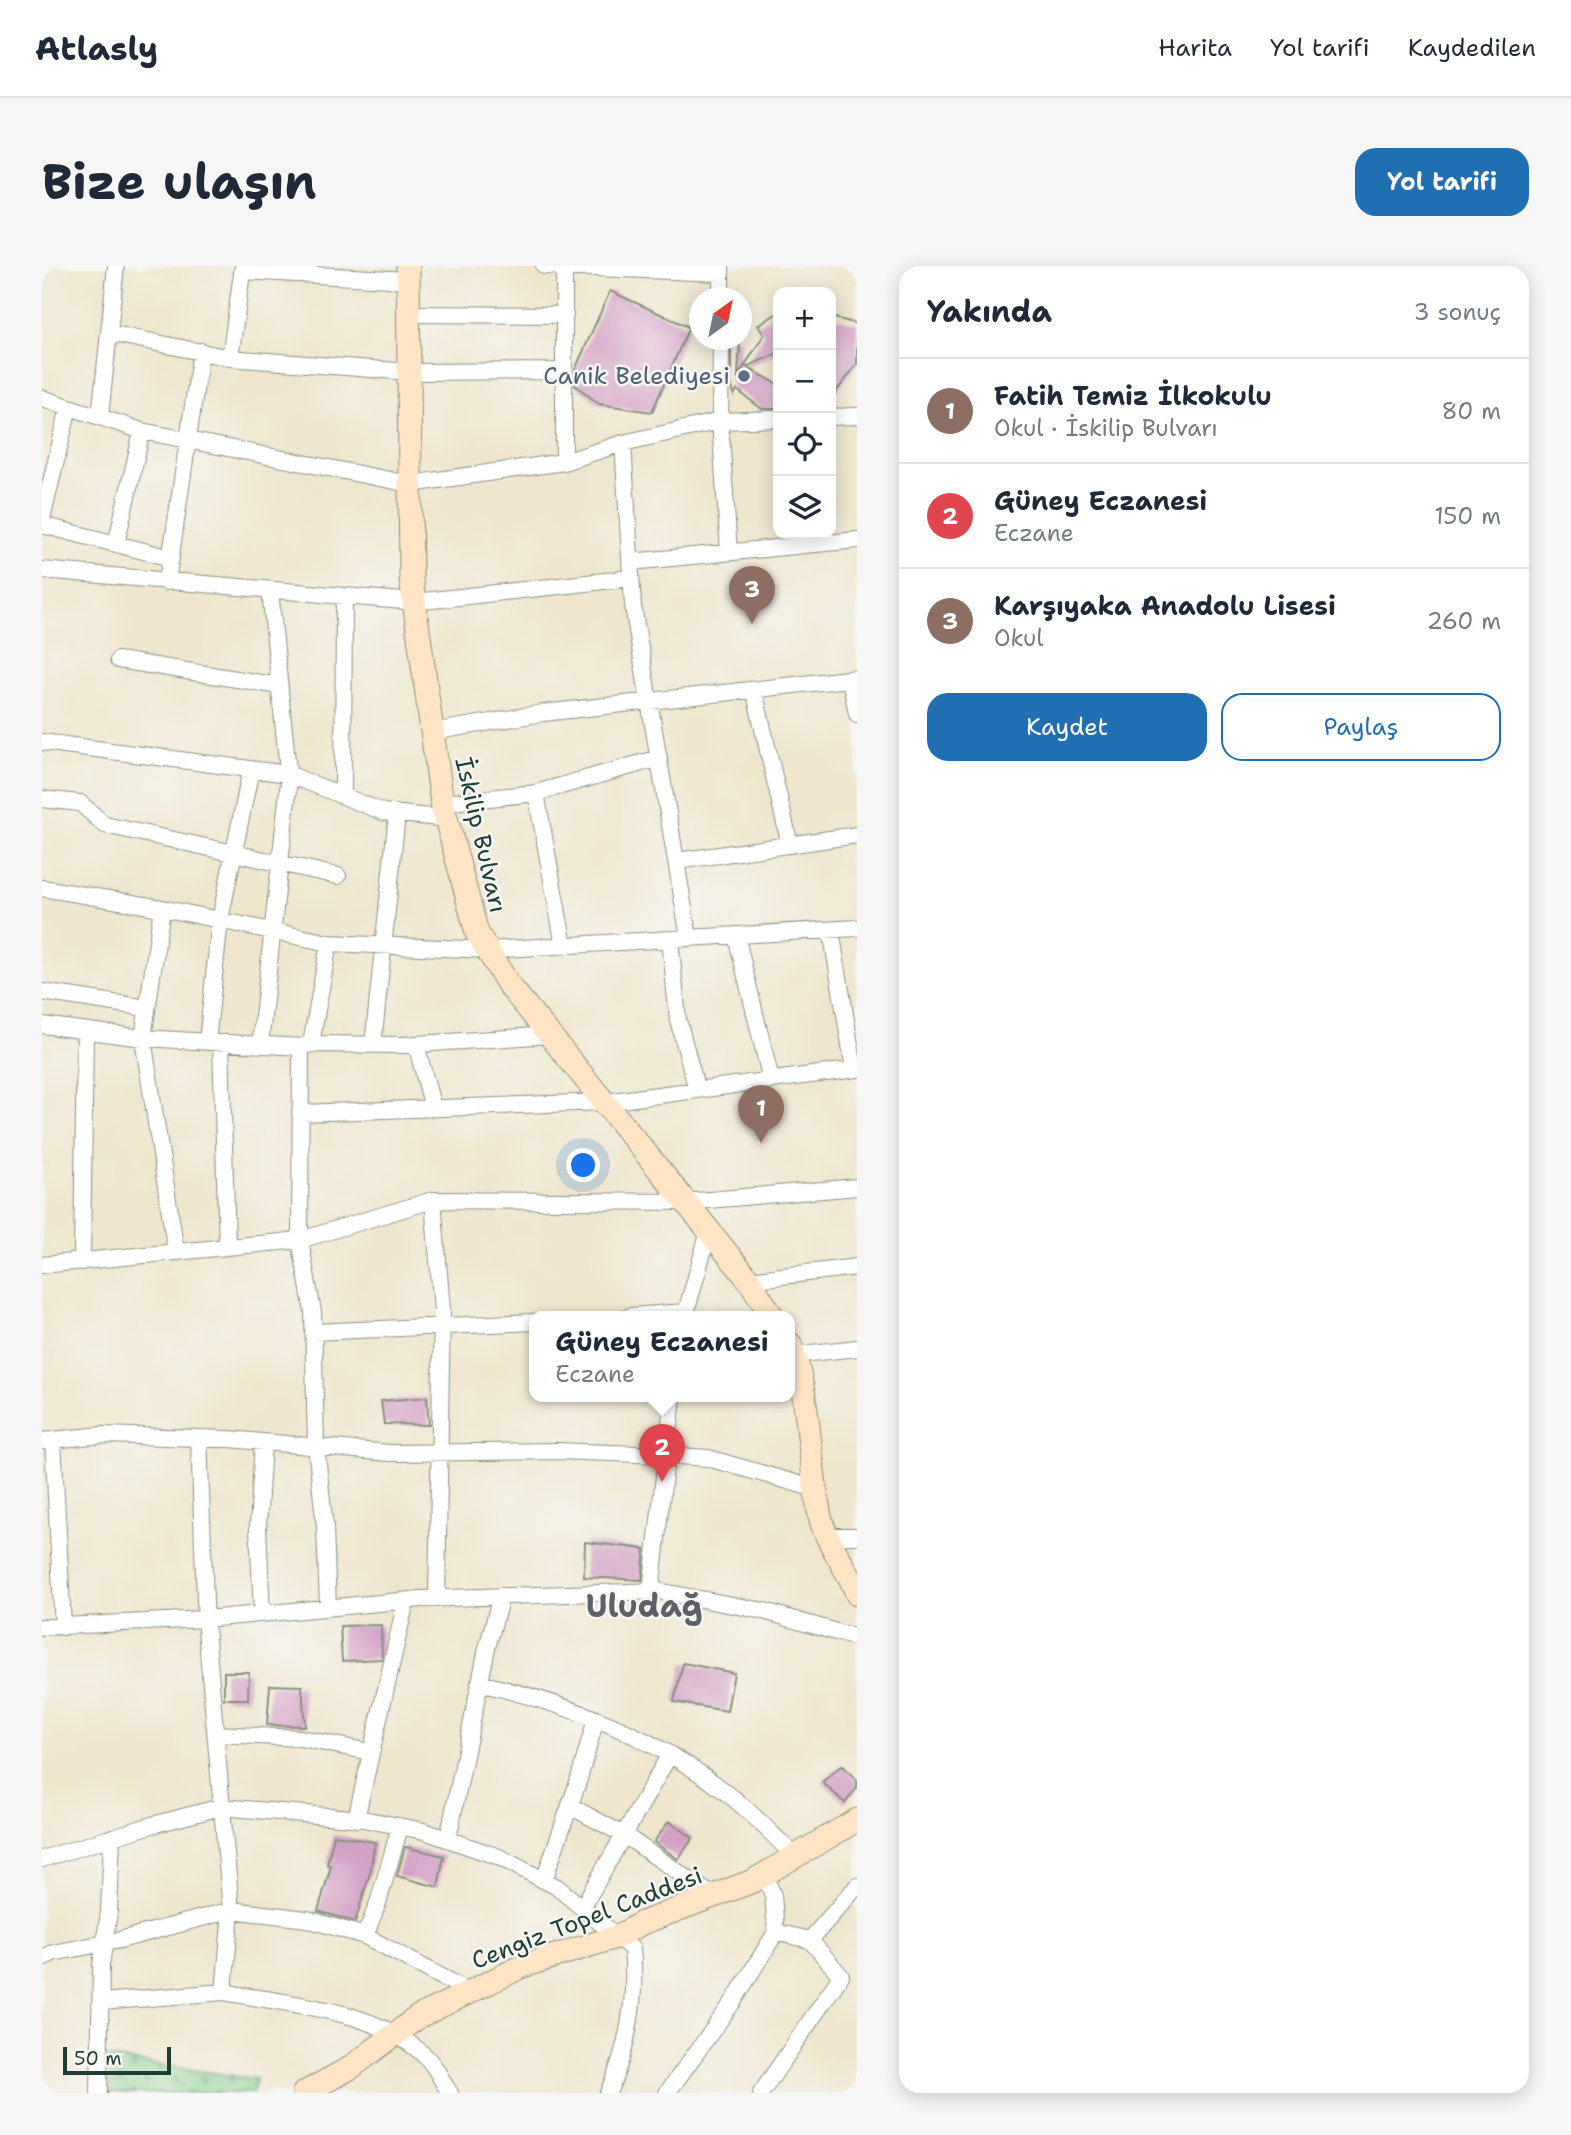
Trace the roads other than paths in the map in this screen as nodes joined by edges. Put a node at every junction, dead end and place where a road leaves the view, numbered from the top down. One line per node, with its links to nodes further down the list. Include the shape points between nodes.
1 (116, 266): 10 (street)
2 (544, 266): 3 (street)
3 (564, 267): 4 (street); 9 (street)
4 (642, 268): 7 (street)
5 (242, 269): 6 (street); 13 (street)
6 (411, 270): 8 (main road, İskilip Bulvarı)
7 (721, 270)
8 (409, 314): 9 (street); 15 (main road, İskilip Bulvarı)
9 (565, 315): 14 (street)
10 (108, 333): 12 (street); 19 (street)
11 (720, 350): 22 (street)
12 (201, 351): 13 (street); 24 (street)
13 (230, 358): 15 (street)
14 (565, 371): 15 (street); 26 (street)
15 (410, 372): 27 (main road, İskilip Bulvarı)
16 (42, 398): 17 (street)
17 (69, 407): 19 (street); 28 (street)
18 (857, 416): 20 (street)
19 (100, 417): 23 (street)
20 (836, 417)
21 (773, 419): 22 (street)
22 (720, 421): 25 (street); 32 (street)
23 (142, 431): 24 (street); 31 (street)
24 (190, 440): 27 (street); 33 (street)
25 (623, 443): 26 (street); 35 (street)
26 (564, 463): 27 (street)
27 (410, 484): 39 (main road, İskilip Bulvarı)
28 (42, 519)
29 (42, 525): 31 (street)
30 (857, 540): 32 (street)
31 (116, 544): 33 (street)
32 (729, 552): 35 (street)
33 (172, 558): 36 (street)
34 (42, 570): 36 (street)
35 (631, 570): 39 (street); 44 (street)
36 (167, 582): 37 (street)
37 (270, 590): 38 (street); 42 (street)
38 (344, 596): 39 (street); 52 (street)
39 (414, 602): 46 (main road, İskilip Bulvarı)
40 (118, 660): 42 (street)
41 (853, 679): 43 (street); 45 (street)
42 (279, 686): 50 (street)
43 (754, 690): 44 (street); 57 (street)
44 (650, 702): 46 (street, via 542,713); 48 (street)
45 (857, 714)
46 (432, 732): 54 (main road, İskilip Bulvarı)
47 (42, 742): 49 (street)
48 (659, 758): 51 (street); 59 (street)
49 (251, 769): 50 (street); 58 (street)
50 (288, 774): 52 (street); 60 (street)
51 (536, 793): 54 (street); 73 (street)
52 (344, 796): 55 (street, via 383,813)
53 (42, 799): 58 (street, via 80,803 105,825)
54 (444, 811): 55 (street); 74 (main road, İskilip Bulvarı, via 477,933)
55 (397, 814): 72 (street)
56 (857, 835): 57 (street)
57 (790, 845): 59 (street)
58 (235, 853): 60 (street); 64 (street)
59 (677, 861): 69 (street)
60 (282, 864): 61 (street); 67 (street)
61 (338, 876)
62 (42, 888): 63 (street)
63 (162, 908): 64 (street); 77 (street)
64 (220, 920): 67 (street); 82 (street)
65 (857, 928): 66 (street)
66 (831, 930): 68 (street); 76 (street)
67 (272, 931): 71 (street); 84 (street)
68 (736, 935): 69 (street); 88 (street)
69 (689, 938): 70 (street)
70 (670, 939): 73 (street); 89 (street, via 678,1020)
71 (329, 943): 72 (street); 85 (street)
72 (382, 945): 74 (street); 86 (street)
73 (564, 946): 74 (street)
74 (488, 950): 80 (main road, İskilip Bulvarı, via 508,984)
75 (42, 992): 77 (street)
76 (851, 1007): 87 (street)
77 (147, 1008): 81 (street)
78 (42, 1025): 79 (street)
79 (85, 1031): 81 (street); 100 (street)
80 (550, 1035): 83 (street); 90 (main road, İskilip Bulvarı)
81 (143, 1038): 82 (street); 99 (street)
82 (214, 1042): 84 (street); 98 (street)
83 (416, 1044): 86 (street); 91 (street)
84 (260, 1045): 85 (street)
85 (306, 1045): 86 (street); 92 (street)
86 (373, 1045)
87 (856, 1069): 88 (street)
88 (771, 1080): 89 (street)
89 (697, 1090): 90 (street)
90 (605, 1102): 91 (street); 95 (main road, İskilip Bulvarı)
91 (433, 1108): 92 (street)
92 (300, 1113): 97 (street)
93 (857, 1187): 95 (street)
94 (433, 1200): 95 (street); 97 (street); 107 (street)
95 (685, 1202): 96 (main road, İskilip Bulvarı)
96 (709, 1231): 103 (main road, İskilip Bulvarı); 104 (street)
97 (300, 1240): 98 (street); 108 (street)
98 (228, 1247): 99 (street)
99 (176, 1252): 100 (street)
100 (82, 1262): 101 (street)
101 (42, 1265)
102 (857, 1267): 103 (street)
103 (748, 1280): 105 (main road, İskilip Bulvarı)
104 (686, 1311)
105 (769, 1311)
106 (529, 1322): 107 (street)
107 (442, 1328): 108 (street); 117 (street)
108 (313, 1332): 116 (street)
109 (857, 1348): 110 (street)
110 (795, 1349)
111 (795, 1365): 119 (main road)
112 (672, 1402): 118 (street)
113 (199, 1438): 114 (street, via 103,1435); 115 (street); 129 (street)
114 (47, 1440): 131 (street)
115 (263, 1442): 116 (street); 128 (street, via 258,1527)
116 (316, 1446): 117 (street); 127 (street)
117 (441, 1452): 118 (street); 125 (street)
118 (664, 1455): 119 (street, via 708,1458); 122 (street)
119 (816, 1489): 120 (main road, via 820,1519)
120 (830, 1536): 121 (street); 123 (main road)
121 (857, 1536)
122 (651, 1591): 124 (street); 132 (street, via 764,1611)
123 (857, 1594)
124 (500, 1596): 125 (street); 133 (street)
125 (437, 1599): 126 (street)
126 (406, 1601): 127 (street); 136 (street)
127 (328, 1608): 128 (street)
128 (262, 1614): 129 (street)
129 (206, 1619): 131 (street); 135 (street)
130 (42, 1627): 131 (street)
131 (63, 1627)
132 (857, 1638)
133 (479, 1683): 134 (street, via 544,1698); 145 (street)
134 (596, 1719): 137 (street); 138 (street)
135 (216, 1734): 136 (street, via 300,1738); 139 (street)
136 (370, 1752): 140 (street)
137 (670, 1754): 143 (street); 146 (street, via 729,1794)
138 (570, 1806): 143 (street); 149 (street)
139 (221, 1807): 140 (street); 144 (street); 153 (street)
140 (356, 1819): 142 (street)
141 (857, 1820): 146 (main road, Cengiz Topel Caddesi)
142 (400, 1826): 145 (street); 155 (street)
143 (624, 1835): 151 (street); 152 (street)
144 (112, 1837): 147 (street); 158 (street)
145 (447, 1839): 149 (street, via 499,1857)
146 (795, 1856): 148 (main road, Cengiz Topel Caddesi)
147 (42, 1860)
148 (764, 1874): 151 (main road, Cengiz Topel Caddesi); 154 (street, via 773,1895)
149 (544, 1880): 152 (street)
150 (857, 1886): 157 (street)
151 (713, 1896): 156 (main road, Cengiz Topel Caddesi)
152 (582, 1908): 156 (street)
153 (231, 1910): 155 (street, via 307,1919); 158 (street); 160 (street)
154 (776, 1932): 157 (street); 168 (street, via 733,2003)
155 (365, 1936): 161 (street)
156 (619, 1936): 161 (main road, Cengiz Topel Caddesi, via 523,1966); 167 (street, via 632,1950 635,1983 626,2036)
157 (810, 1940): 169 (street, via 841,1976)
158 (105, 1942): 159 (street); 162 (street)
159 (42, 1958)
160 (224, 1992): 162 (street); 163 (street, via 333,2010)
161 (470, 1992): 163 (main road, Cengiz Topel Caddesi, via 418,2017)
162 (101, 2002): 164 (street)
163 (394, 2035): 165 (main road, Cengiz Topel Caddesi, via 350,2068); 166 (street, via 427,2057)
164 (99, 2093)
165 (304, 2093)
166 (450, 2093)
167 (608, 2093)
168 (667, 2093)
169 (761, 2093)

